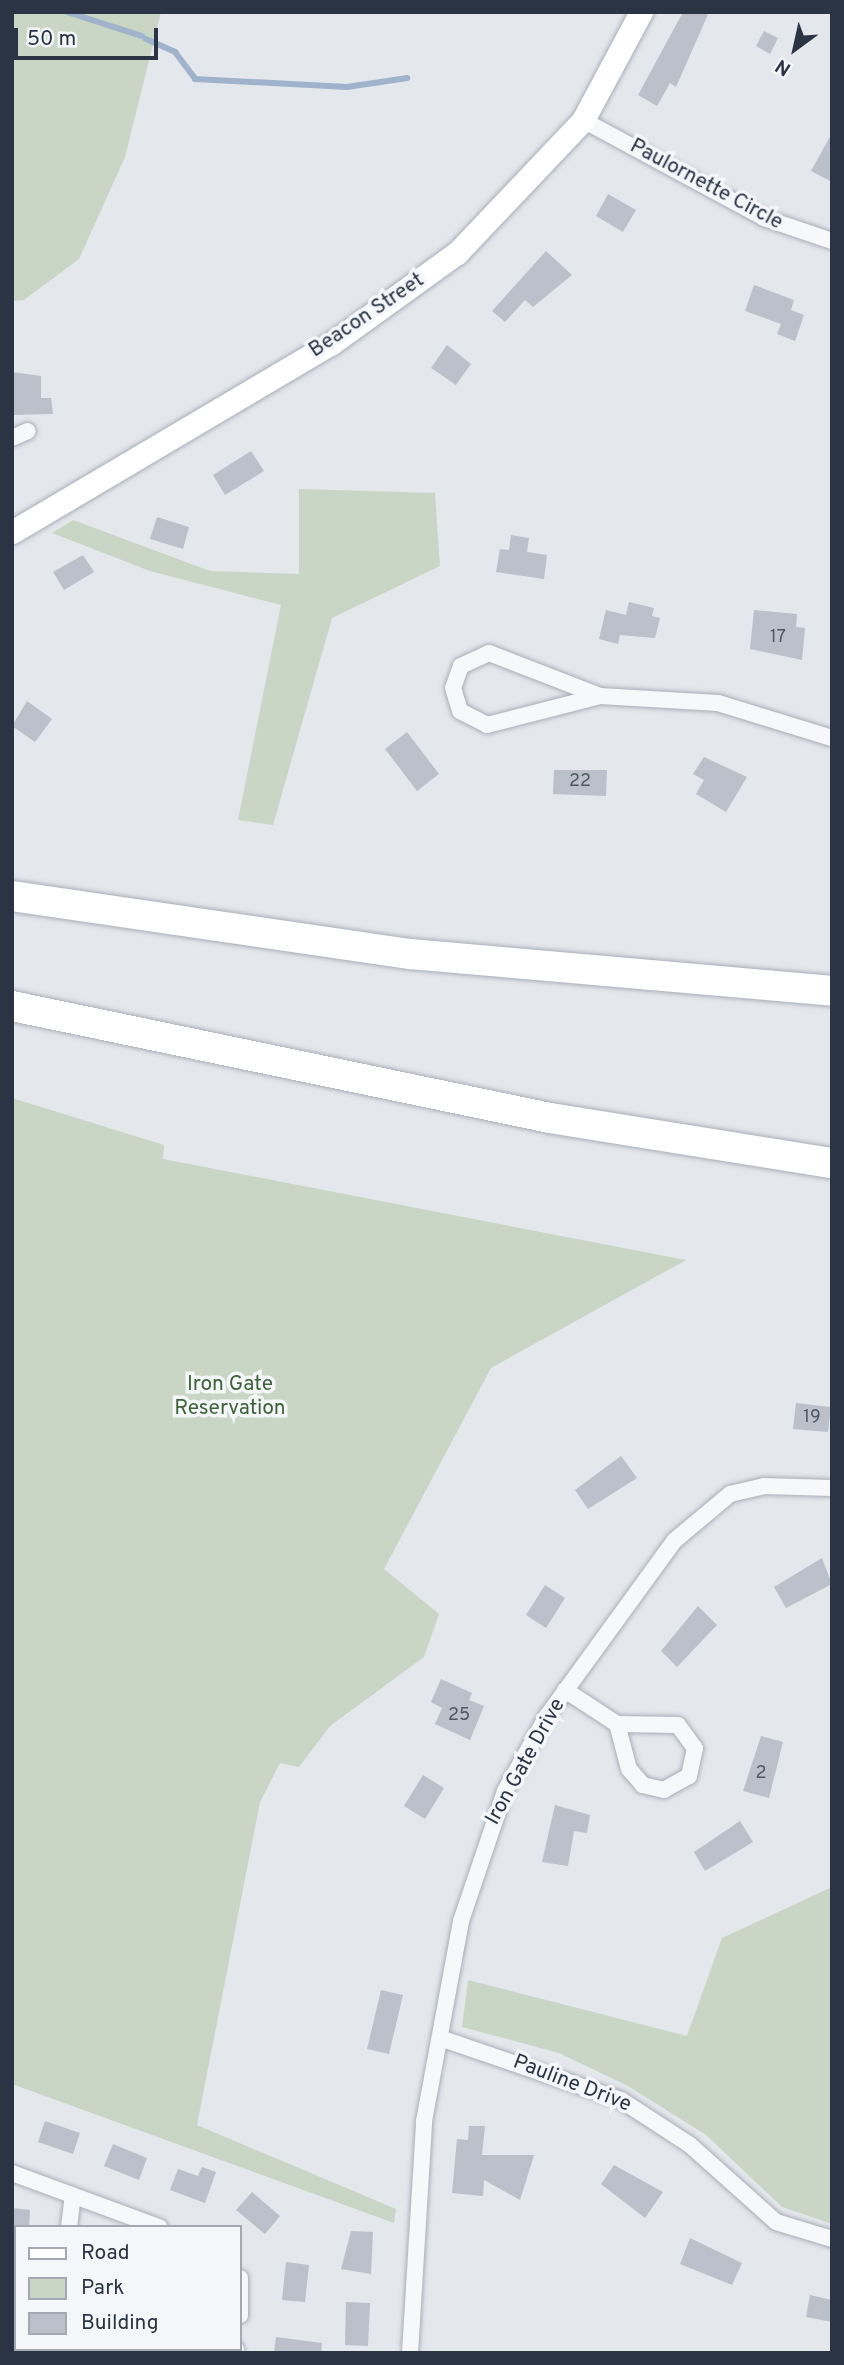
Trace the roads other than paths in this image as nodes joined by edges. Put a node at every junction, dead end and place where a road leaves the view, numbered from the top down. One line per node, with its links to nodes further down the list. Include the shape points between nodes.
1 (641, 12): 2 (main road, Beacon Street)
2 (583, 120): 3 (street, Paulornette Circle, via 764,218); 4 (main road, Beacon Street, via 457,253 398,299)
3 (832, 241)
4 (12, 533)
5 (600, 696): 5 (street, via 489,653 461,666 453,688 465,716 487,725); 6 (street, via 718,703)
6 (832, 738)
7 (12, 896): 8 (highway, via 411,954)
8 (832, 991)
9 (12, 1006): 10 (highway, via 550,1118)
10 (832, 1163)
11 (832, 1488): 12 (street, Iron Gate Drive, via 764,1486 730,1494 674,1541)
12 (565, 1690): 13 (street); 14 (street, Iron Gate Drive, via 505,1791 484,1843)
13 (617, 1724): 13 (street, via 637,1781 664,1790 689,1776 696,1755 684,1729 664,1720)
14 (440, 2038): 19 (street, Pauline Drive, via 621,2100 690,2145 776,2222); 20 (street, Iron Gate Drive, via 425,2121)
15 (12, 2173): 16 (street)
16 (73, 2195): 17 (street); 18 (street)
17 (69, 2225)
18 (154, 2225)
19 (832, 2239)
20 (410, 2353)

